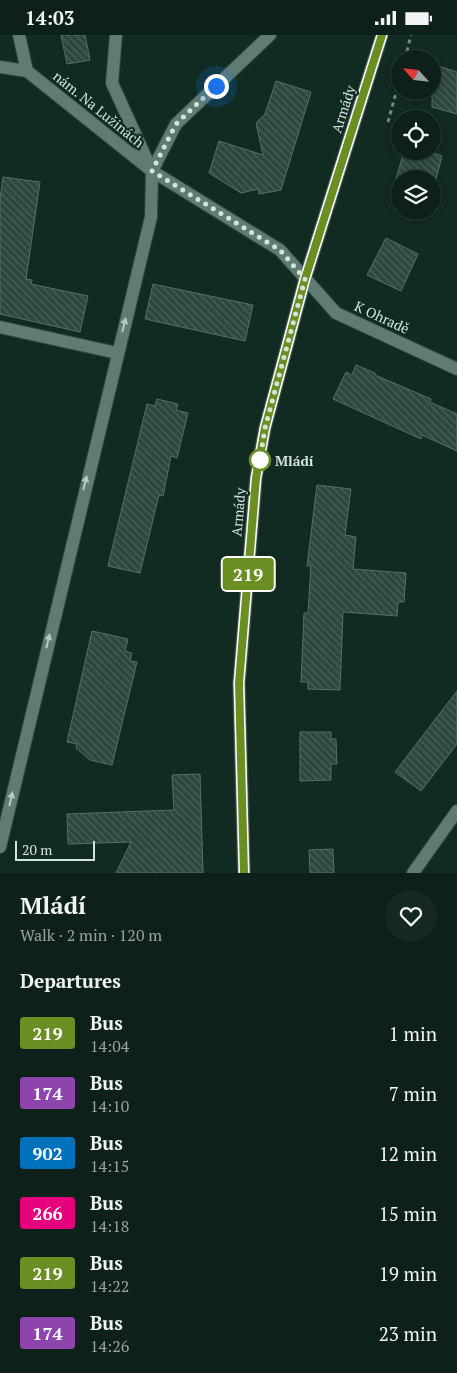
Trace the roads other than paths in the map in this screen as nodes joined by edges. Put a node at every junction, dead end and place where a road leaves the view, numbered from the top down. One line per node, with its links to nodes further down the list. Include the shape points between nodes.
1 (19, 35): 6 (street)
2 (116, 35): 7 (street, via 112,83)
3 (270, 35): 7 (street, via 176,124)
4 (382, 35): 8 (street, Armády)
5 (0, 67): 6 (street)
6 (27, 71): 7 (street, nám. Na Lužinách)
7 (152, 171): 8 (street, via 280,250); 10 (street, one-way to 7, via 151,217)
8 (305, 279): 11 (street, K Ohradě, via 336,313); 14 (street, Armády, via 265,428 256,478 239,683)
9 (0, 327): 10 (street)
10 (117, 353): 13 (street, one-way to 10)
11 (457, 369)
12 (457, 811): 15 (street)
13 (0, 847)
14 (244, 873)
15 (413, 873)

